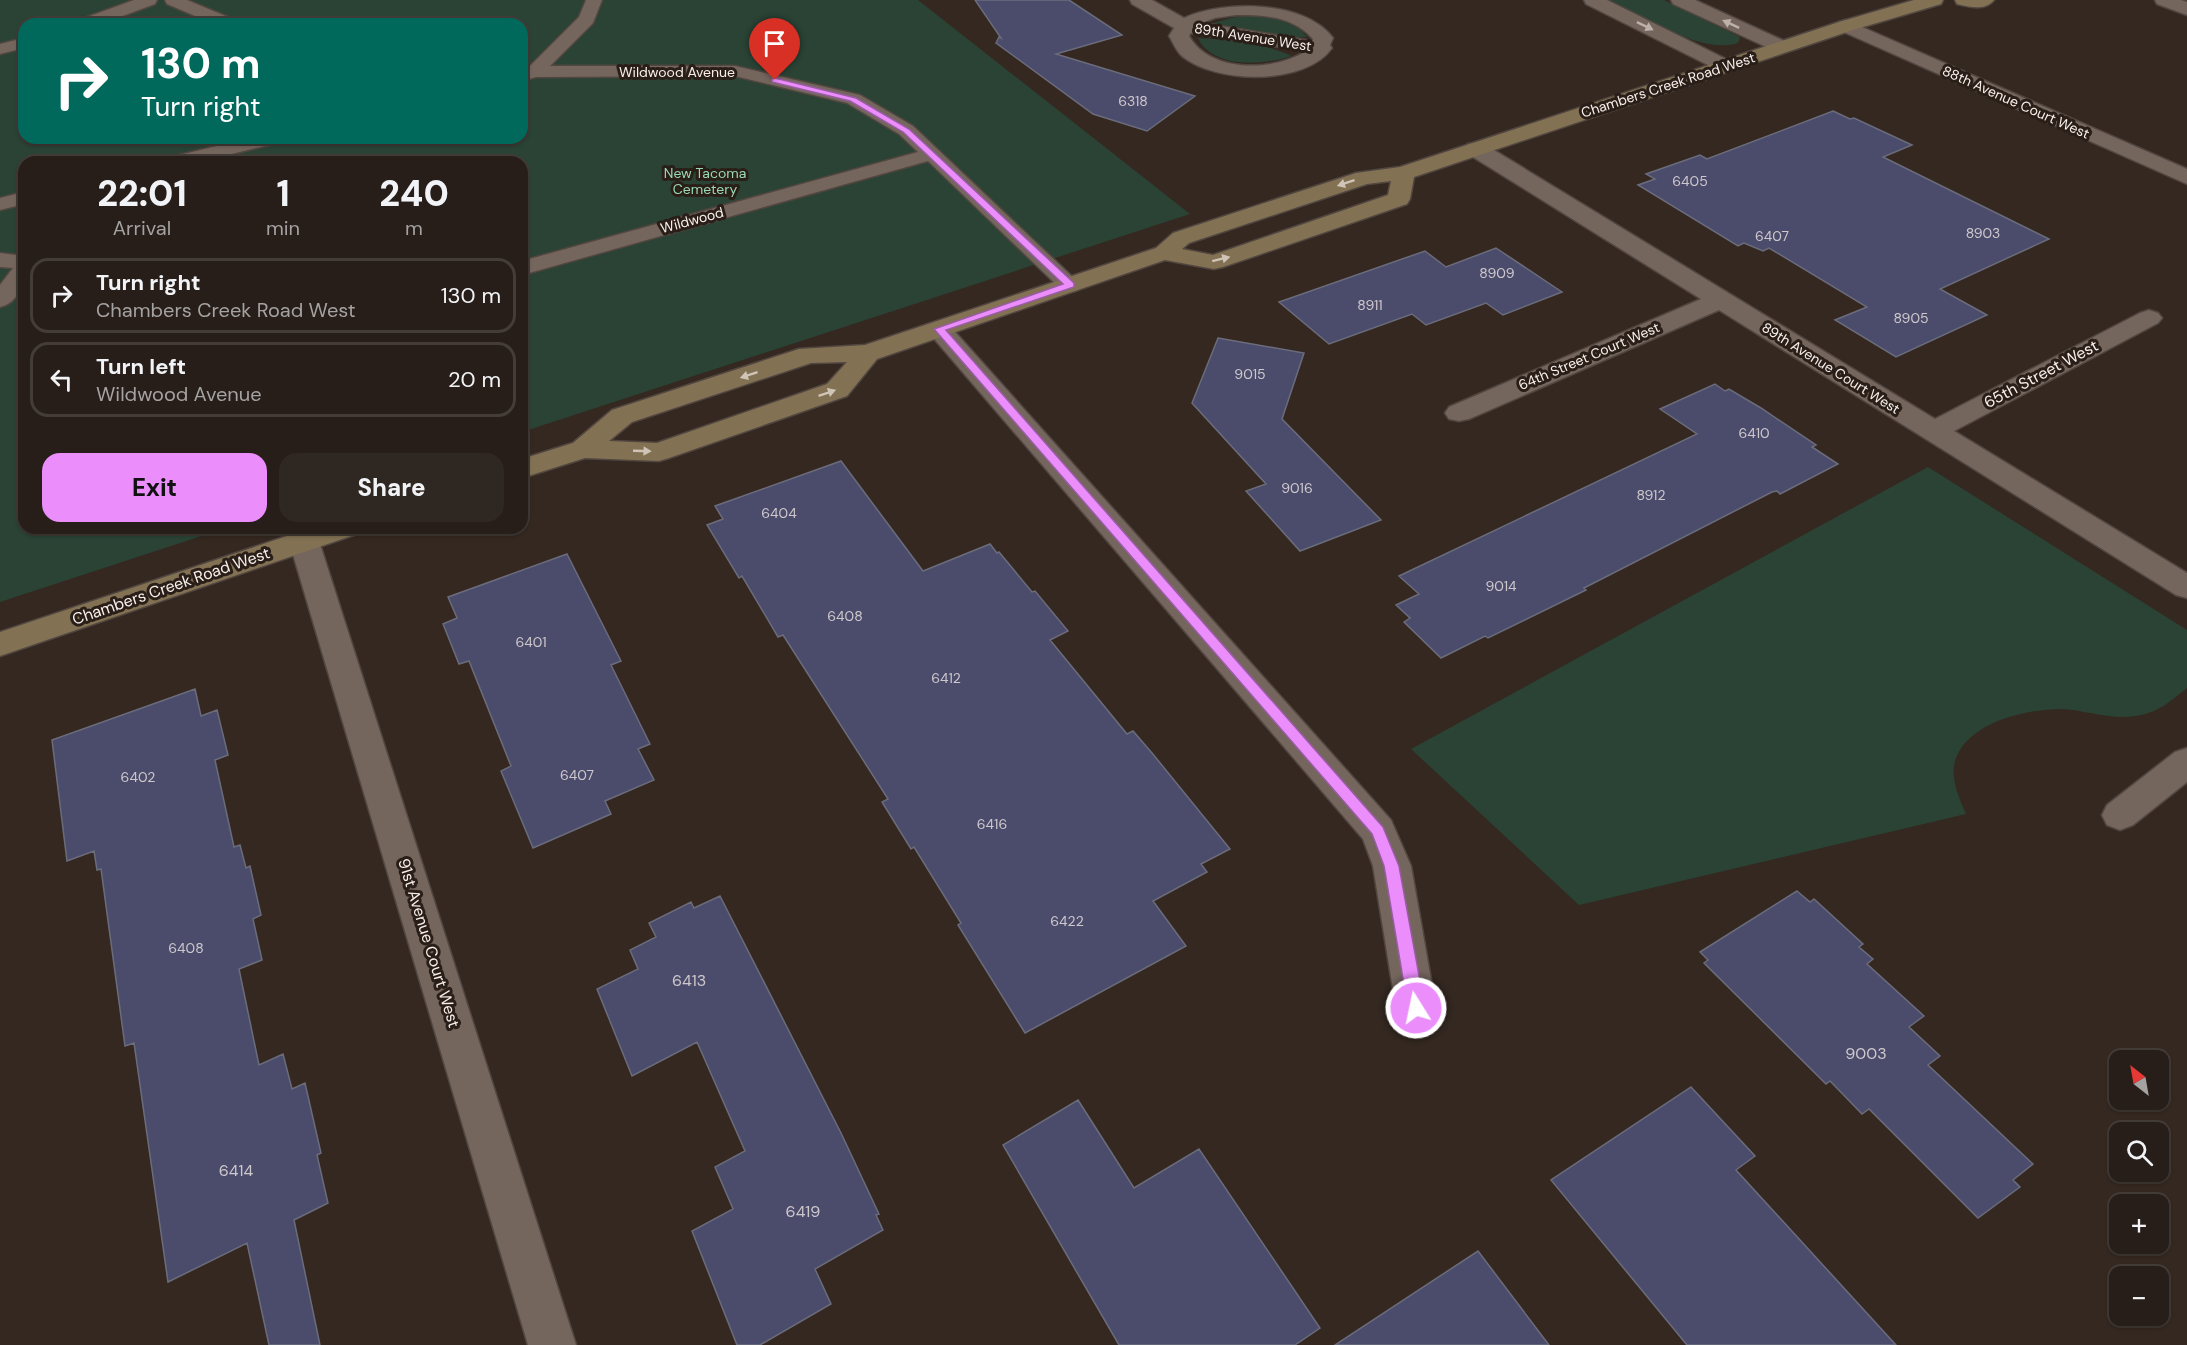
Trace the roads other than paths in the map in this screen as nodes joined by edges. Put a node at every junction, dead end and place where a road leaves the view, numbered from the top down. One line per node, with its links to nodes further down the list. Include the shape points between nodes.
1 (149, 0): 12 (lane)
2 (173, 0): 13 (lane)
3 (594, 0): 21 (lane, via 587,19)
4 (1139, 0): 14 (street, 89th Avenue West)
5 (1593, 0): 20 (street, one-way to 20)
6 (1680, 0): 17 (street, one-way to 6)
7 (1934, 0): 15 (street, Chambers Creek Road West)
8 (1964, 0): 9 (street)
9 (1985, 0)
10 (2164, 0): 11 (street)
11 (2187, 9)
12 (100, 18)
13 (215, 18)
14 (1184, 26): 18 (street, 89th Avenue West); 18 (street, 89th Avenue West, via 1214,12 1236,9 1282,13 1316,28 1323,38); 18 (street, 89th Avenue West, via 1179,36 1181,46 1191,56 1229,69 1277,70 1298,65)
15 (1846, 26): 17 (street, Chambers Creek Road West); 27 (street, 88th Avenue Court West)
16 (18, 44): 19 (lane)
17 (1782, 47): 20 (street, Chambers Creek Road West)
18 (1322, 48)
19 (0, 49)
20 (1725, 66): 23 (street, Chambers Creek Road West)
21 (528, 74): 24 (lane, Wildwood Avenue, via 735,71 853,99 906,130)
22 (249, 144): 25 (lane)
23 (1476, 149): 26 (street, Chambers Creek Road West); 36 (street, 89th Avenue Court West)
24 (932, 154): 32 (lane, Wildwood); 33 (lane, Wildwood Avenue)
25 (199, 156)
26 (1403, 173): 30 (street, Chambers Creek Road West, one-way to 30, via 1364,177 1181,238); 30 (street, Chambers Creek Road West, one-way to 26, via 1214,262 1223,260 1399,199)
27 (2187, 177)
28 (18, 200): 29 (lane)
29 (0, 204)
30 (1164, 253): 33 (street, Chambers Creek Road West)
31 (12, 266): 34 (lane)
32 (528, 266)
33 (1070, 285): 39 (street, Chambers Creek Road West)
34 (0, 300)
35 (18, 300): 38 (lane)
36 (1720, 300): 41 (street, 64th Street Court West); 42 (street, 89th Avenue Court West)
37 (2149, 318): 42 (street, 65th Street West)
38 (0, 323)
39 (939, 329): 40 (street, Chambers Creek Road West); 51 (street, via 1378,831 1392,866)
40 (868, 353): 43 (street, Chambers Creek Road West, one-way to 43, via 808,356 622,416); 43 (street, Chambers Creek Road West, one-way to 40, via 658,452 837,390)
41 (1458, 413)
42 (1933, 431): 47 (street, 89th Avenue Court West)
43 (583, 449): 44 (street, Chambers Creek Road West)
44 (528, 467)
45 (325, 534): 46 (street, Chambers Creek Road West)
46 (304, 541): 48 (street, Chambers Creek Road West); 52 (street, 91st Avenue Court West)
47 (2187, 587)
48 (0, 644)
49 (2187, 762): 50 (street)
50 (2120, 815)
51 (1416, 1008)
52 (552, 1345)

